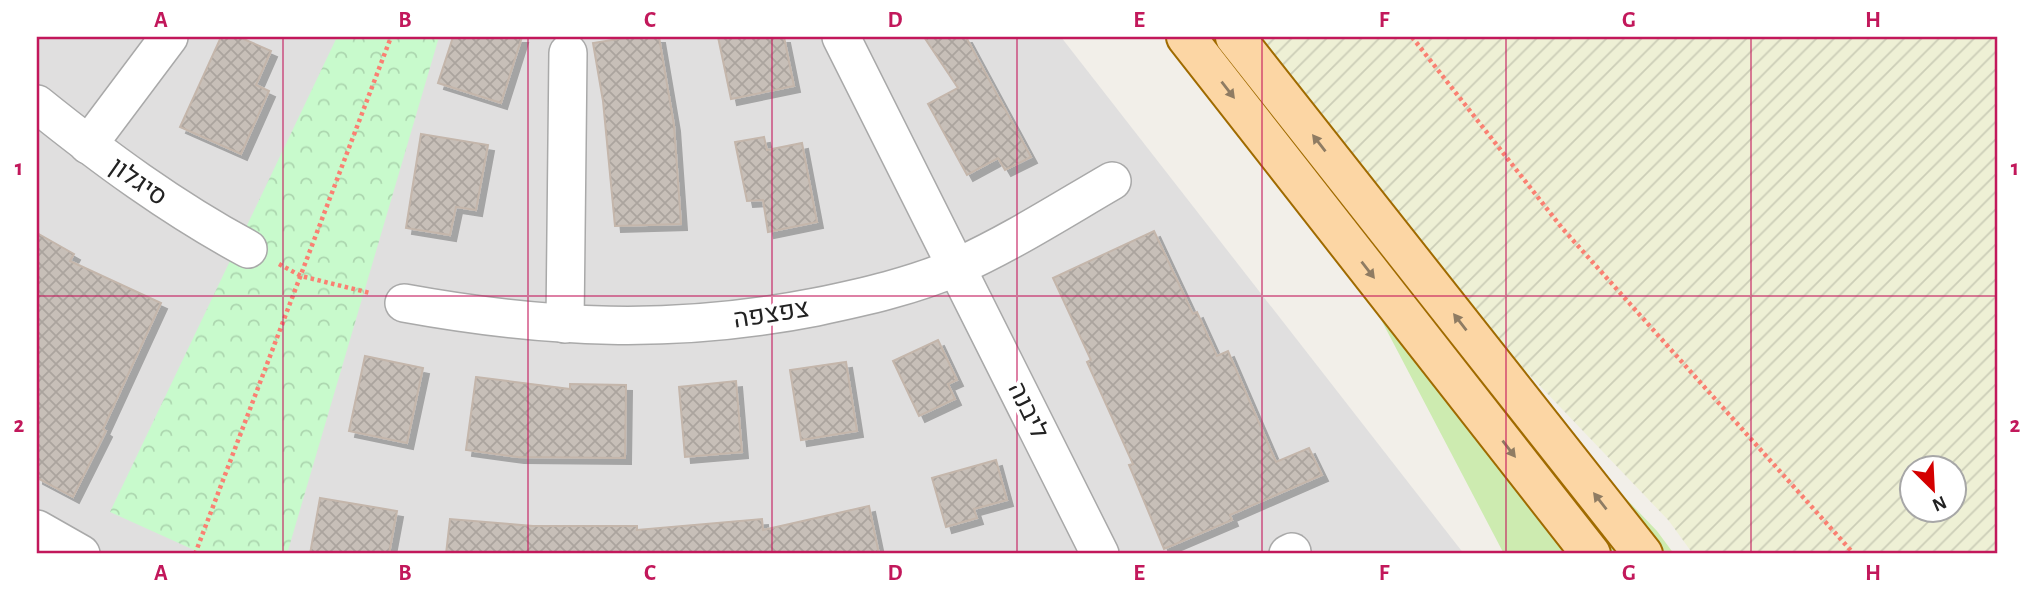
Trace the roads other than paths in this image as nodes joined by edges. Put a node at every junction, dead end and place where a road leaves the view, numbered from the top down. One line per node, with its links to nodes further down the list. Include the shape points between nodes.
1 (169, 37): 7 (street)
2 (841, 37): 10 (street, ליבנה)
3 (1186, 37): 14 (main road, one-way to 14)
4 (1235, 37): 15 (main road, one-way to 4)
5 (568, 53): 12 (street)
6 (37, 104): 7 (street, סיגלון)
7 (88, 145): 9 (street, סיגלון, via 192,218)
8 (1112, 181): 10 (street, צפצפה)
9 (248, 249)
10 (958, 266): 12 (street, צפצפה, via 869,296 749,318 690,326); 13 (street, ליבנה)
11 (404, 303): 12 (street, צפצפה, via 482,317)
12 (565, 324)
13 (1100, 554)
14 (1591, 554)
15 (1643, 554)

